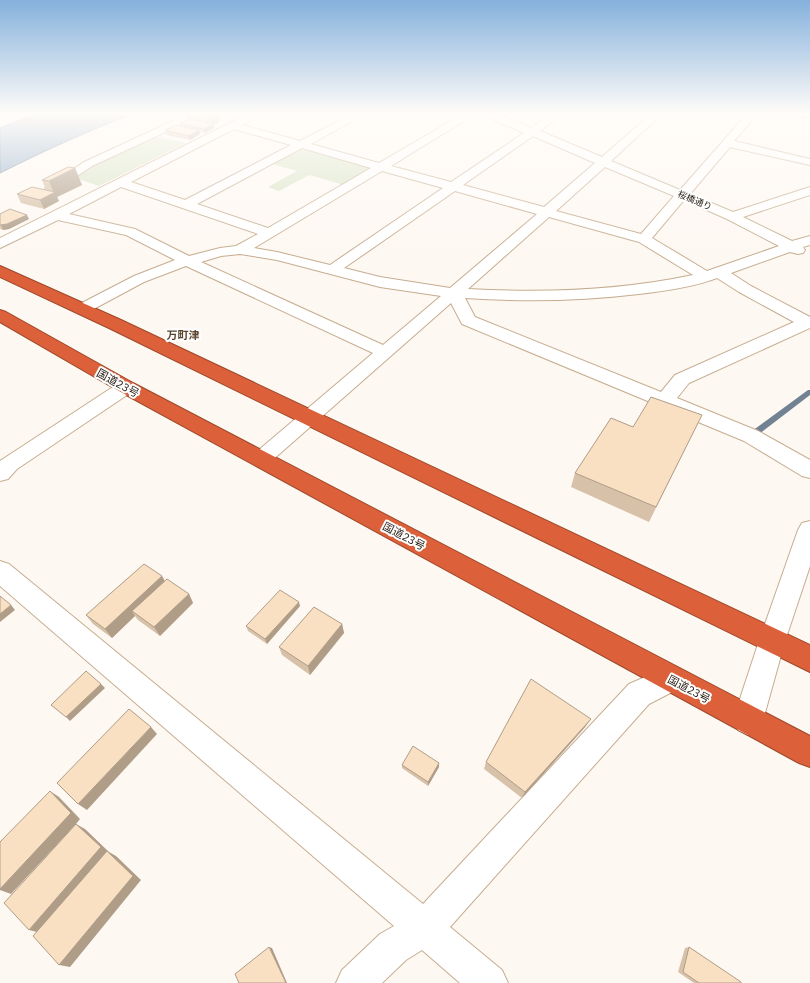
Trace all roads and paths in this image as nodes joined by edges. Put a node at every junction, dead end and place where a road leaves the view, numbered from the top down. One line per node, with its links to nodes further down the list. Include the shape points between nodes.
1 (97, 160): 14 (street)
2 (166, 160): 12 (street)
3 (273, 160): 17 (street)
4 (355, 160): 11 (street)
5 (393, 160): 11 (street)
6 (492, 160): 13 (street)
7 (597, 160): 10 (street, 桜橋通り)
8 (604, 160): 10 (street)
9 (712, 160): 16 (street)
10 (602, 162): 16 (street, 桜橋通り); 18 (street)
11 (381, 167): 13 (street); 21 (street)
12 (120, 183): 17 (street); 19 (street)
13 (454, 187): 18 (street); 29 (street)
14 (48, 191)
15 (810, 191): 20 (street)
16 (682, 194): 20 (street, 桜橋通り); 22 (street)
17 (186, 205): 21 (street)
18 (546, 212): 22 (street); 32 (street)
19 (56, 215): 24 (street); 28 (street, via 130,232)
20 (732, 216): 25 (street, 桜橋通り)
21 (270, 233): 26 (street)
22 (644, 239): 31 (street)
23 (810, 240): 25 (street)
24 (0, 244)
25 (790, 247): 27 (street, 桜橋通り); 31 (street)
26 (240, 250): 28 (street, via 220,252); 29 (street)
27 (810, 256)
28 (187, 261): 33 (street, via 139,279); 36 (street)
29 (332, 270): 32 (street, via 380,282)
30 (0, 271): 33 (highway)
31 (712, 274): 32 (street, via 664,286 608,293 559,296); 35 (street)
32 (454, 293): 36 (street); 38 (street, via 468,320)
33 (82, 309): 39 (highway)
34 (0, 315): 37 (highway, 国道23号)
35 (808, 322): 38 (street, via 682,378)
36 (385, 352): 39 (street)
37 (126, 388): 40 (highway, 国道23号); 42 (street)
38 (665, 400): 41 (street, via 751,436)
39 (307, 418): 40 (street); 45 (highway)
40 (261, 459): 47 (highway, 国道23号)
41 (810, 470)
42 (0, 473)
43 (810, 530): 45 (street)
44 (0, 571): 50 (street)
45 (772, 641): 46 (highway); 48 (street)
46 (810, 659)
47 (670, 679): 48 (highway, 国道23号); 50 (street, via 639,694)
48 (748, 720): 49 (highway, 国道23号)
49 (810, 752)
50 (424, 929): 51 (street, via 394,947); 52 (street)
51 (355, 983)
52 (489, 983)

